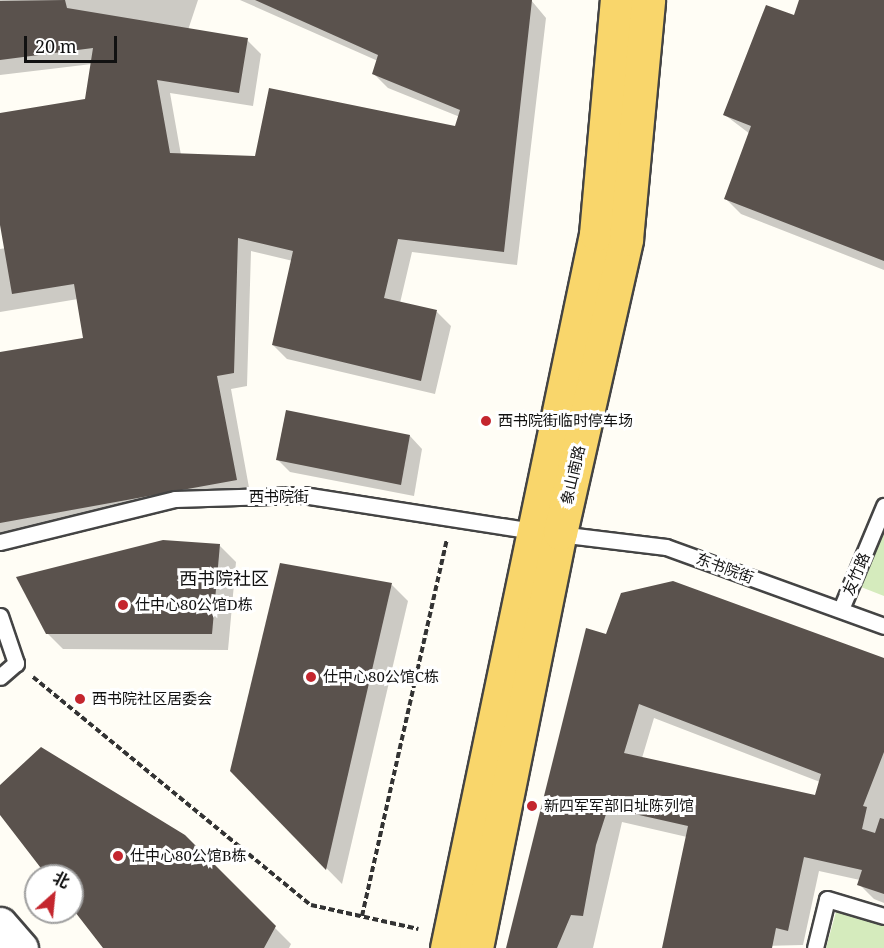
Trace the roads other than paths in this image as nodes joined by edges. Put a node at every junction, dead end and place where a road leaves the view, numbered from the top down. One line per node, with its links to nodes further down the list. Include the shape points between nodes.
1 (617, 0): 4 (main road, 象山南路, via 596,234)
2 (648, 0): 4 (main road, 象山南路, via 626,239)
3 (884, 506): 6 (lane, 友竹路)
4 (547, 532): 5 (lane, 西书院街, via 303,495 175,499); 6 (lane, 东书院街, via 666,547); 12 (main road, 象山南路)
5 (0, 542)
6 (841, 609): 8 (lane, 东书院街)
7 (0, 616): 9 (lane, via 16,663)
8 (884, 626)
9 (0, 677)
10 (884, 916): 14 (lane, via 827,900)
11 (0, 924): 13 (street)
12 (458, 944)
13 (21, 948)
14 (815, 948)

